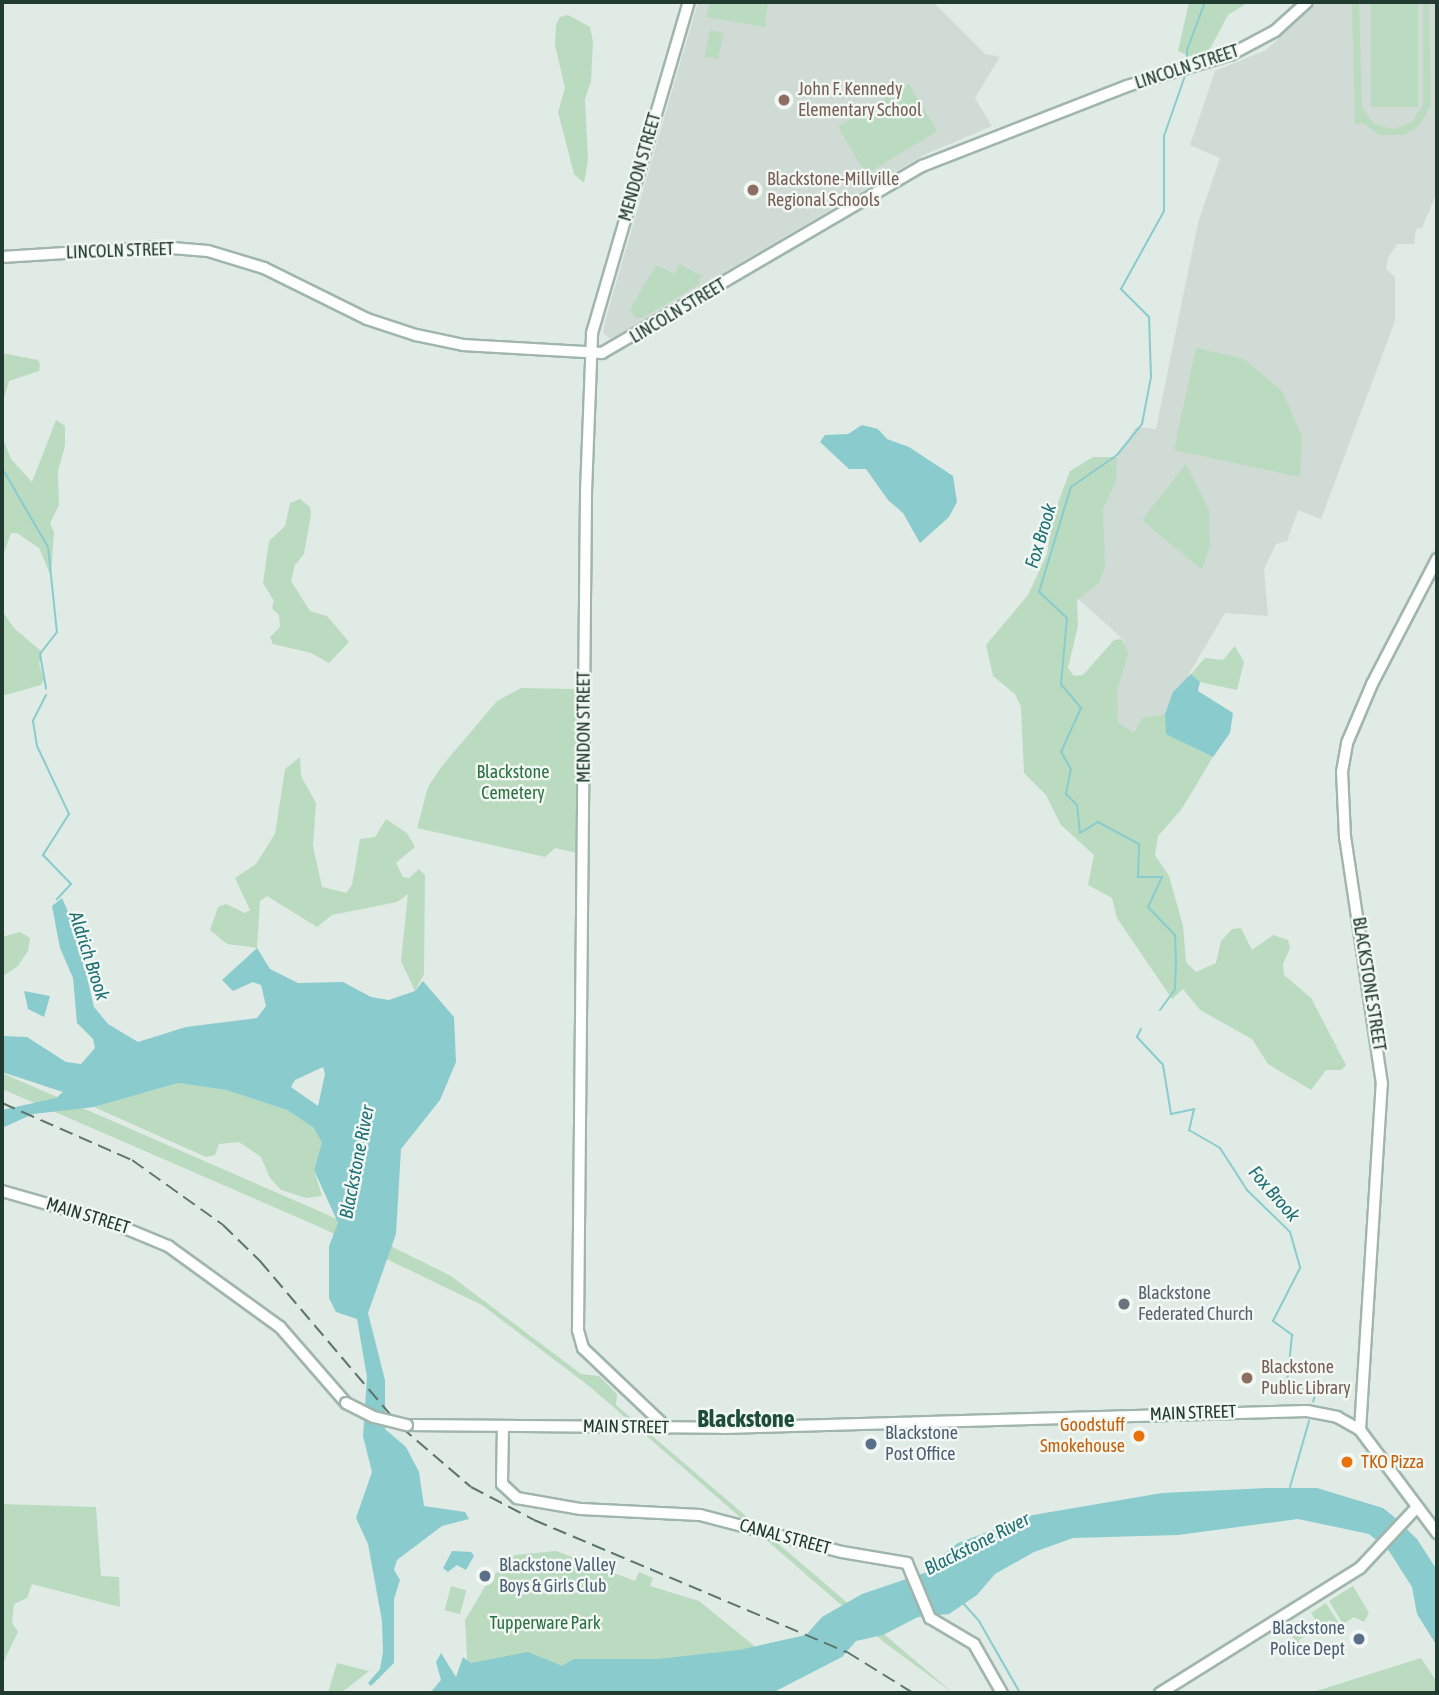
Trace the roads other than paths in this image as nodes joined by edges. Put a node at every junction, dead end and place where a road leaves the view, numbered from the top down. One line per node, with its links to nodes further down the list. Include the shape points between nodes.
1 (689, 2): 4 (main road, MENDON STREET)
2 (1307, 2): 4 (main road, LINCOLN STREET, via 1263,39 943,155 623,344)
3 (2, 257): 4 (main road, LINCOLN STREET, via 160,247 208,251 258,266 367,319 424,337)
4 (589, 354): 8 (main road, MENDON STREET, via 578,1330 583,1348)
5 (1437, 559): 9 (main road, BLACKSTONE STREET, via 1372,684 1347,743 1342,772 1345,837 1382,1084)
6 (2, 1191): 7 (main road, MAIN STREET, bridge, via 110,1222 168,1246 280,1327 346,1402 374,1417 407,1425)
7 (503, 1426): 8 (main road, MAIN STREET); 12 (main road, CANAL STREET, via 502,1483 510,1495 526,1501 701,1515 842,1552 907,1563 930,1618 974,1644)
8 (667, 1428): 9 (main road, MAIN STREET, via 1297,1410 1337,1417)
9 (1360, 1430): 10 (main road, MAIN STREET)
10 (1417, 1507): 11 (main road, MAIN STREET); 13 (main road, via 1374,1557)
11 (1437, 1533)
12 (1002, 1693)
13 (1160, 1693)

